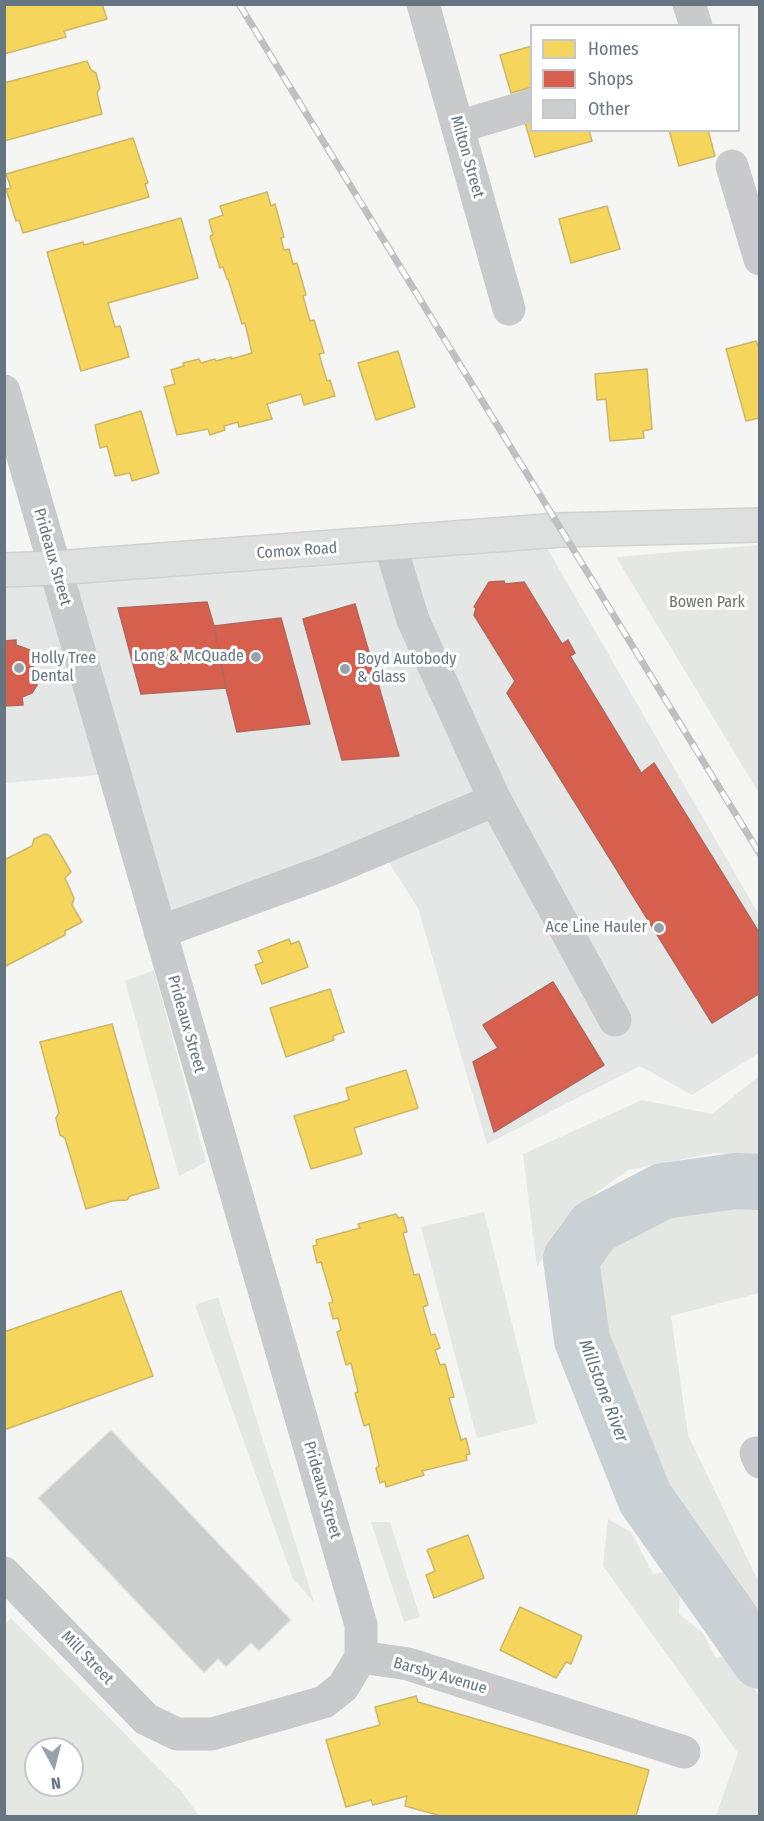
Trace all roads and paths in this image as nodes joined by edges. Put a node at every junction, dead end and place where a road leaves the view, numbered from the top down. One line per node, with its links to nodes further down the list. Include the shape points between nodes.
1 (423, 4): 5 (street, Milton Street)
2 (689, 4): 3 (street)
3 (695, 24)
4 (530, 105): 5 (street)
5 (458, 127): 8 (street, Milton Street)
6 (732, 166): 7 (street)
7 (759, 259)
8 (510, 309)
9 (4, 391): 14 (street, Prideaux Street)
10 (759, 507): 12 (main road, Comox Road)
11 (759, 525): 12 (main road, Comox Road)
12 (589, 530): 13 (main road, Comox Road)
13 (390, 544): 14 (main road, Comox Road); 16 (street, via 413,620)
14 (55, 568): 15 (main road, Comox Road); 17 (street, Prideaux Street)
15 (4, 570)
16 (495, 800): 17 (street, via 329,870); 18 (street)
17 (160, 932): 20 (street, Prideaux Street, via 361,1625)
18 (615, 1020)
19 (4, 1572): 20 (street, Mill Street, via 146,1719 177,1734 212,1734 324,1702 343,1687)
20 (361, 1657): 21 (street, Barsby Avenue, via 408,1664)
21 (684, 1752)

